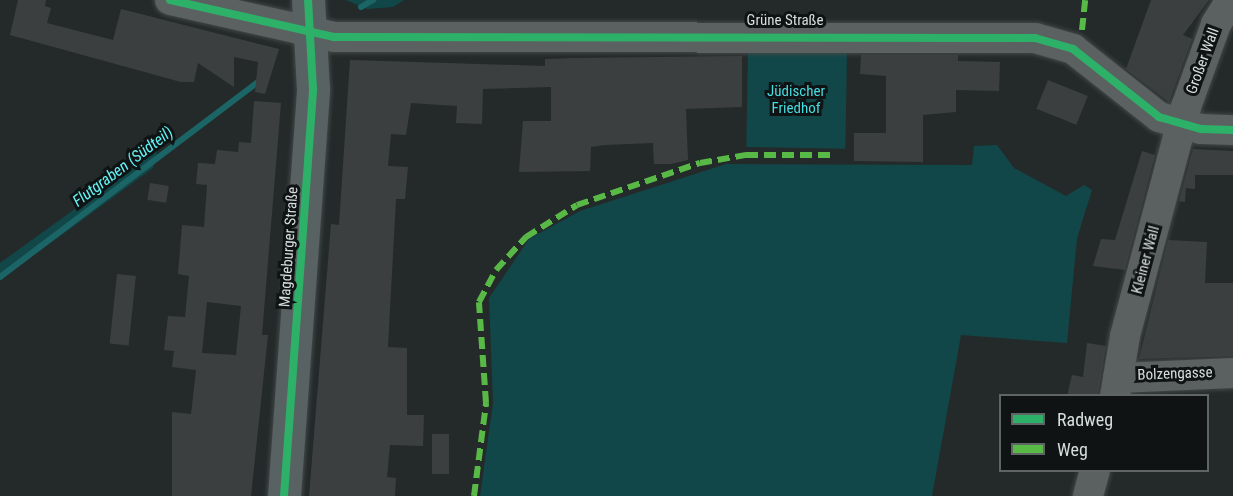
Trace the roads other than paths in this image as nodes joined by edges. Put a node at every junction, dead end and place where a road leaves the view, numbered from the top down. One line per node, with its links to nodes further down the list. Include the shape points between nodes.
1 (170, 0): 3 (street, Grüne Straße)
2 (1231, 0): 4 (street, Großer Wall, via 1216,24)
3 (310, 16): 4 (street, Grüne Straße, via 334,37 1035,38 1073,49 1137,102); 9 (main road, Magdeburger Straße, via 311,139)
4 (1181, 125): 5 (street, Grüne Straße); 7 (street, Kleiner Wall)
5 (1233, 130)
6 (1233, 373): 7 (street, Bolzengasse)
7 (1116, 387)
8 (1095, 472): 10 (street)
9 (284, 496)
10 (1088, 496)

